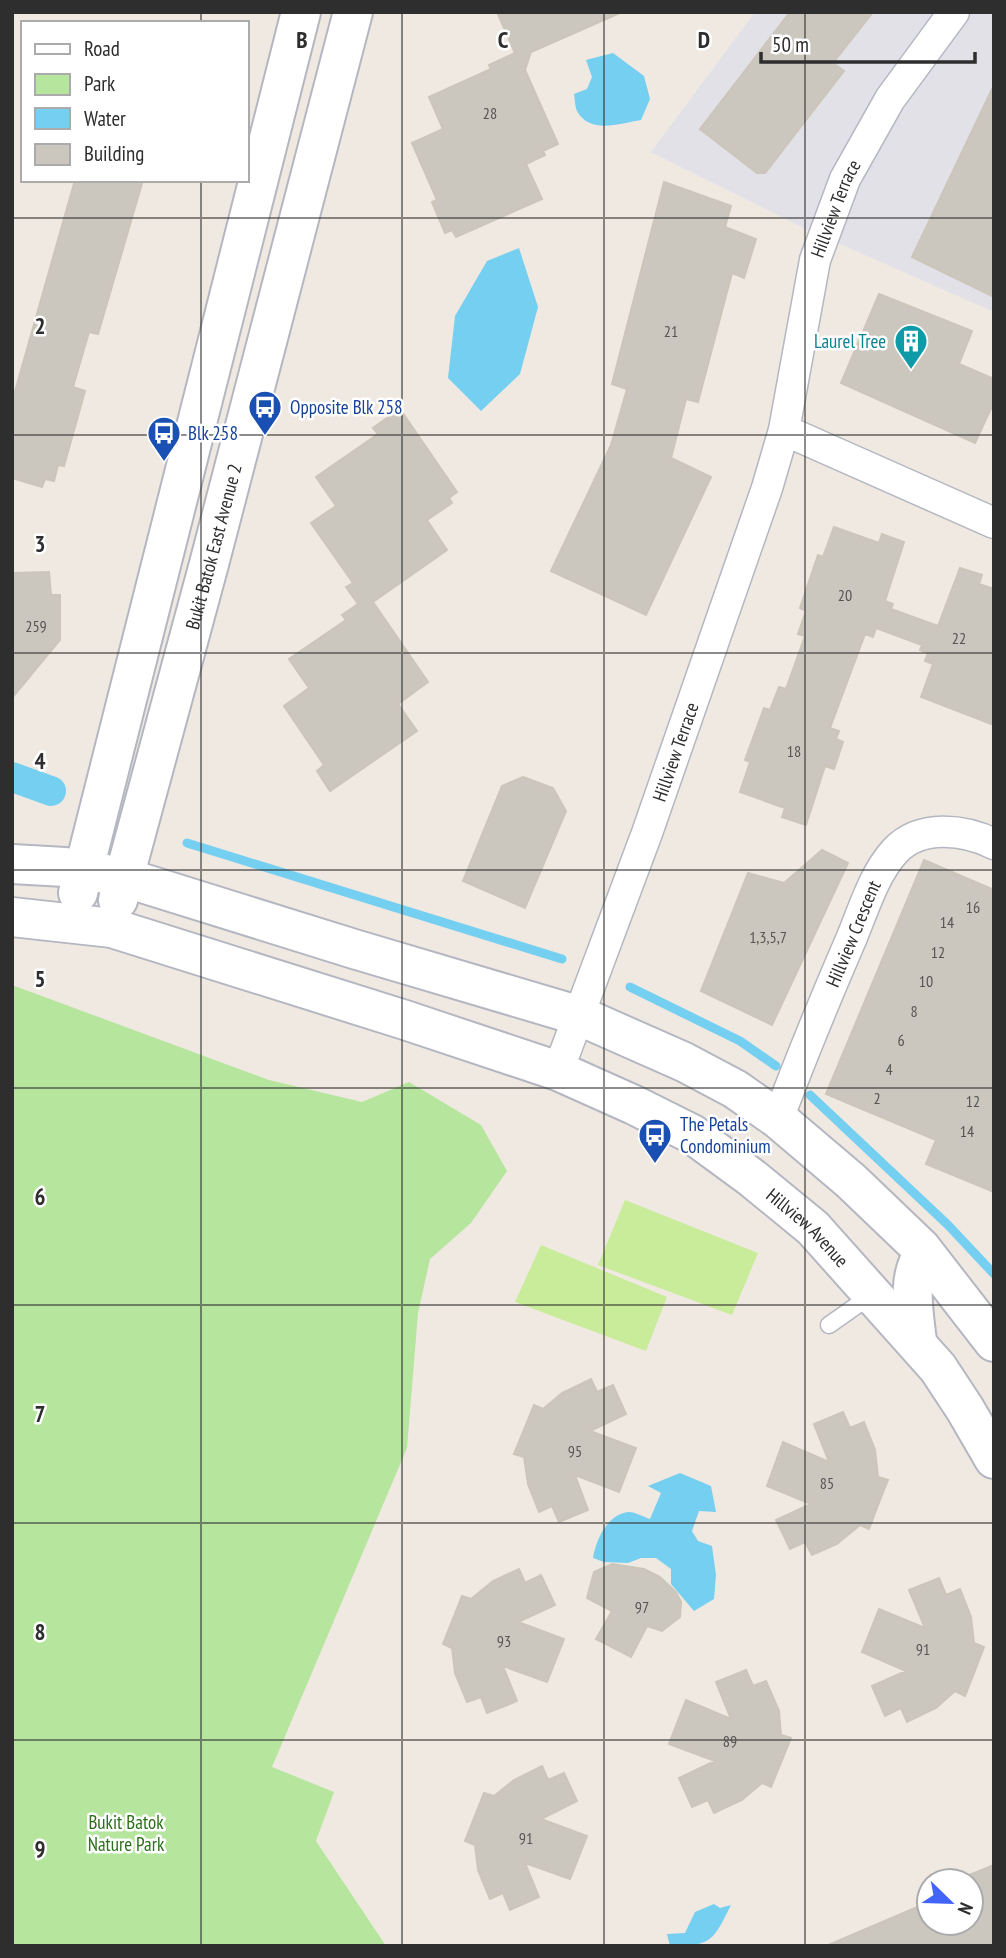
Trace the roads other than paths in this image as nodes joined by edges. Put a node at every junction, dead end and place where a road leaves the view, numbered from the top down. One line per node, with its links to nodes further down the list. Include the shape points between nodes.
1 (301, 12): 8 (street)
2 (353, 12): 9 (street, Bukit Batok East Avenue 2)
3 (954, 12): 4 (street, Hillview Terrace, via 890,99 845,179 815,260)
4 (784, 430): 5 (street); 13 (street, Hillview Terrace)
5 (994, 523)
6 (994, 844): 15 (street, Hillview Crescent, via 946,830 915,837 895,851 876,880)
7 (12, 864): 8 (street)
8 (83, 870): 9 (street); 11 (street)
9 (123, 877): 12 (street, Bukit Batok East Avenue 2); 13 (street)
10 (12, 917): 11 (street)
11 (72, 923): 12 (street)
12 (112, 928): 14 (street)
13 (580, 1016): 14 (street, Hillview Terrace); 15 (street, via 684,1062)
14 (558, 1071): 17 (street, Hillview Avenue, via 692,1135 813,1228)
15 (778, 1119): 16 (street)
16 (924, 1252): 19 (street, via 915,1265 913,1286); 20 (street)
17 (854, 1282): 18 (lane); 19 (street, Hillview Avenue)
18 (829, 1325)
19 (917, 1342): 21 (street, Hillview Avenue, via 965,1409)
20 (994, 1342)
21 (994, 1460)

